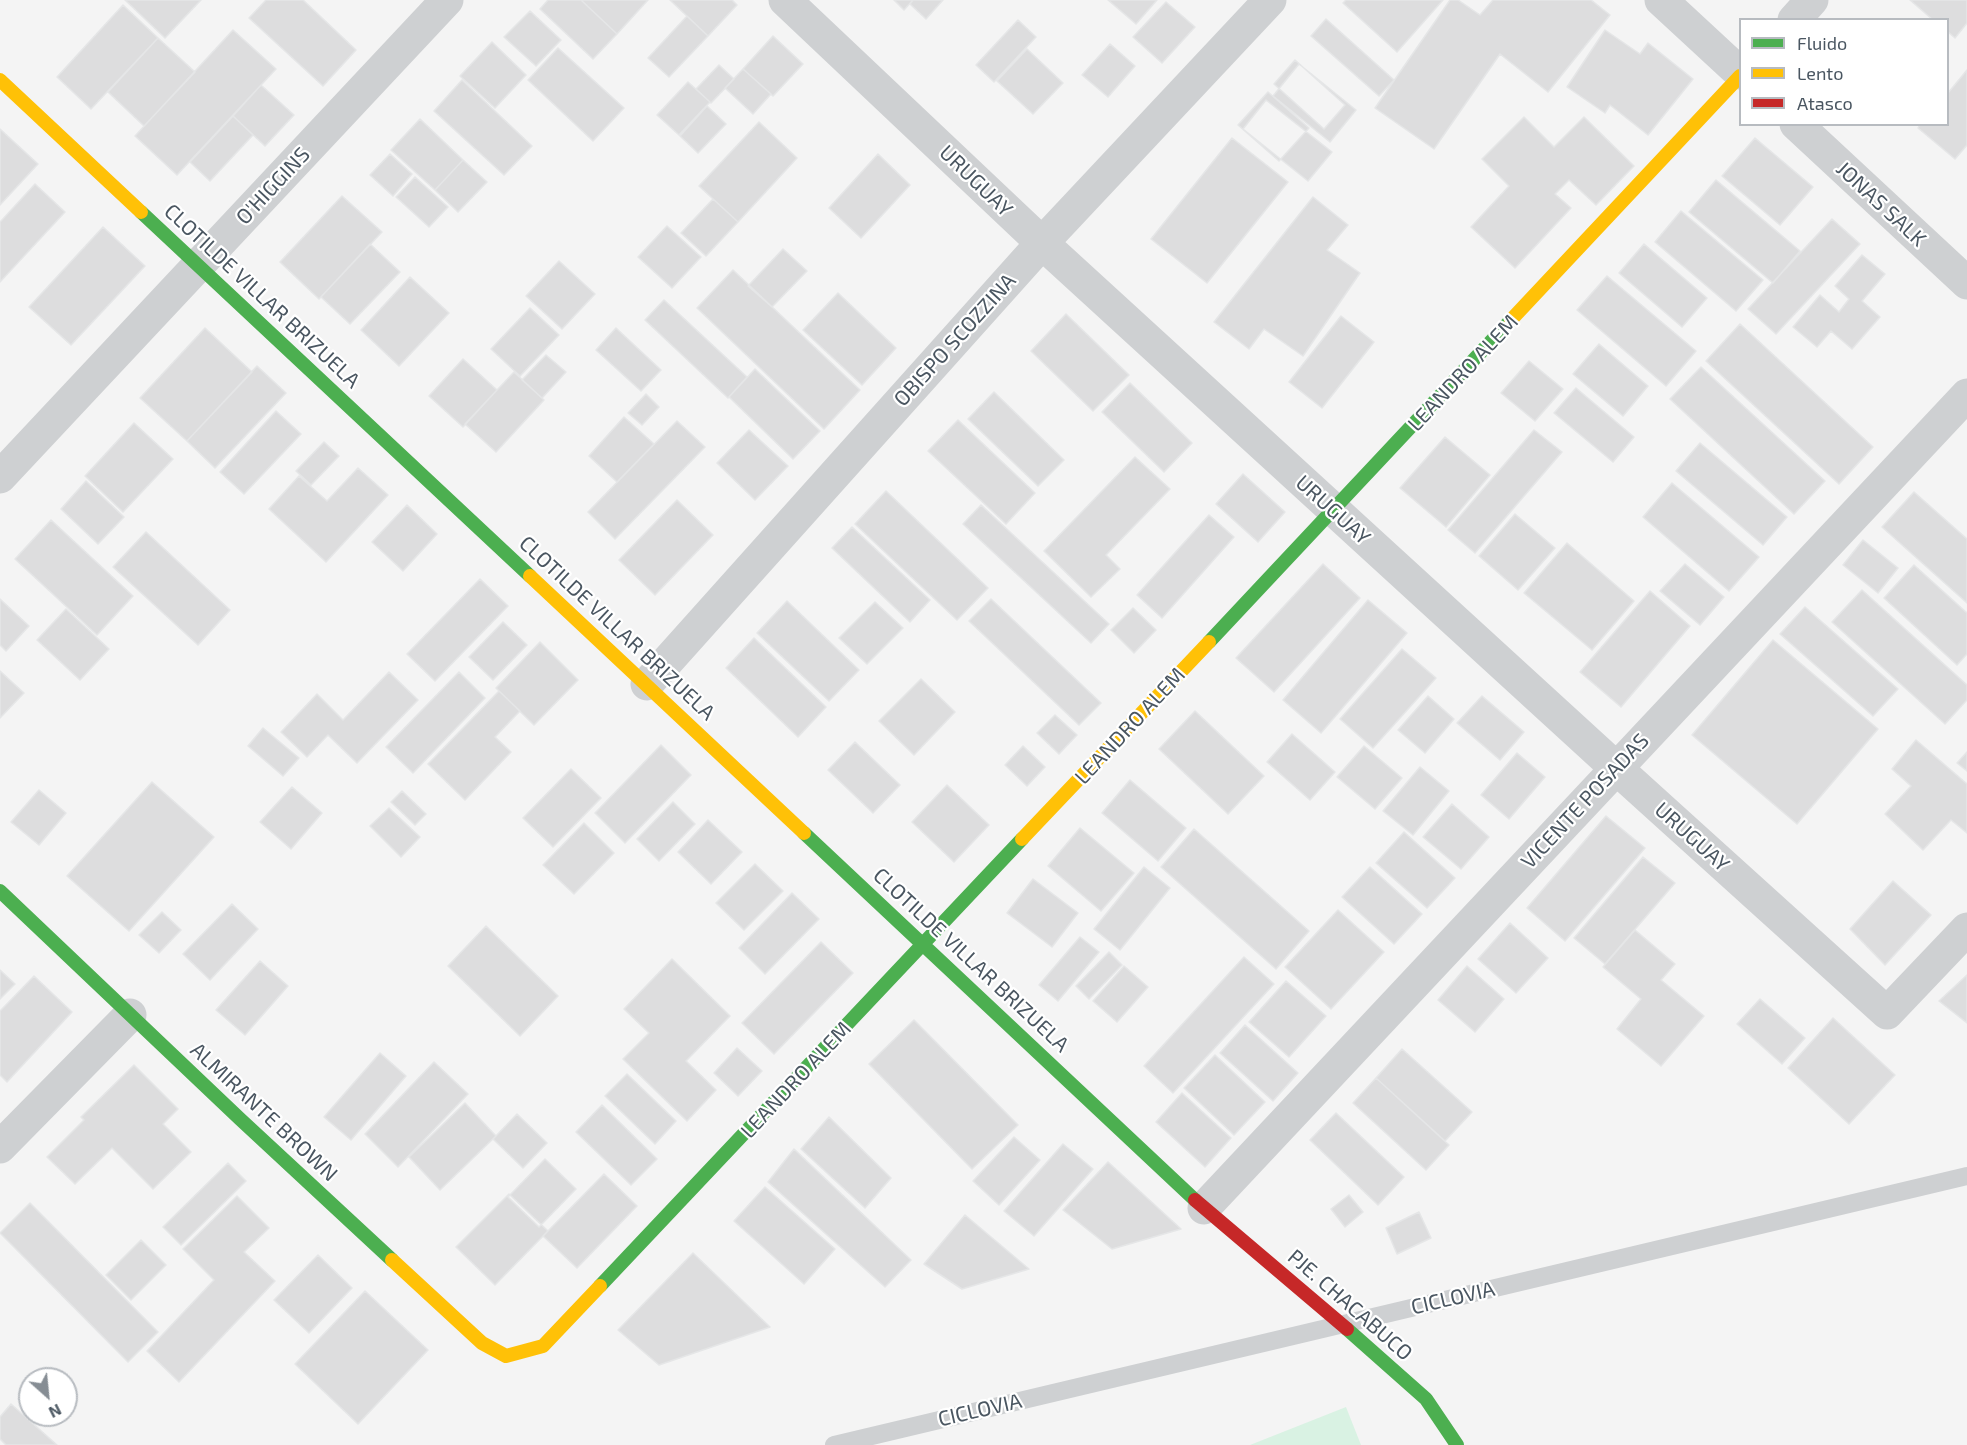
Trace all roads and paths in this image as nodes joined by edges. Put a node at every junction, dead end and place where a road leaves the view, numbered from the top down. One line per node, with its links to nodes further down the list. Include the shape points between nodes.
1 (447, 0): 12 (street, O'HIGGINS)
2 (785, 0): 11 (street, URUGUAY)
3 (1270, 0): 11 (street, OBISPO SCOZZINA)
4 (1661, 0): 7 (street)
5 (1812, 0): 6 (street)
6 (1796, 18)
7 (1739, 74)
8 (1739, 76): 16 (street, LEANDRO ALEM)
9 (0, 80): 12 (street, CLOTILDE VILLAR BRIZUELA)
10 (1798, 126): 13 (street, JONAS SALK)
11 (1042, 243): 16 (street, URUGUAY); 17 (street, OBISPO SCOZZINA)
12 (198, 265): 15 (street, O'HIGGINS); 17 (street, CLOTILDE VILLAR BRIZUELA)
13 (1967, 283)
14 (1967, 395): 18 (street, VICENTE POSADAS)
15 (0, 477)
16 (1334, 510): 18 (street, URUGUAY); 21 (street, LEANDRO ALEM)
17 (646, 684): 21 (street, CLOTILDE VILLAR BRIZUELA)
18 (1616, 768): 20 (street, URUGUAY, via 1887,1013); 25 (street, VICENTE POSADAS)
19 (0, 891): 22 (street, ALMIRANTE BROWN)
20 (1967, 929)
21 (924, 945): 25 (street, CLOTILDE VILLAR BRIZUELA); 27 (street, LEANDRO ALEM, via 543,1346)
22 (130, 1015): 23 (street); 27 (street, ALMIRANTE BROWN, via 482,1343)
23 (0, 1147)
24 (1967, 1176): 26 (lane, CICLOVIA)
25 (1204, 1208): 26 (street, PJE. CHACABUCO)
26 (1340, 1325): 28 (lane, CICLOVIA); 29 (street, PJE. CHACABUCO, via 1426,1399)
27 (506, 1356)
28 (834, 1445)
29 (1457, 1445)

